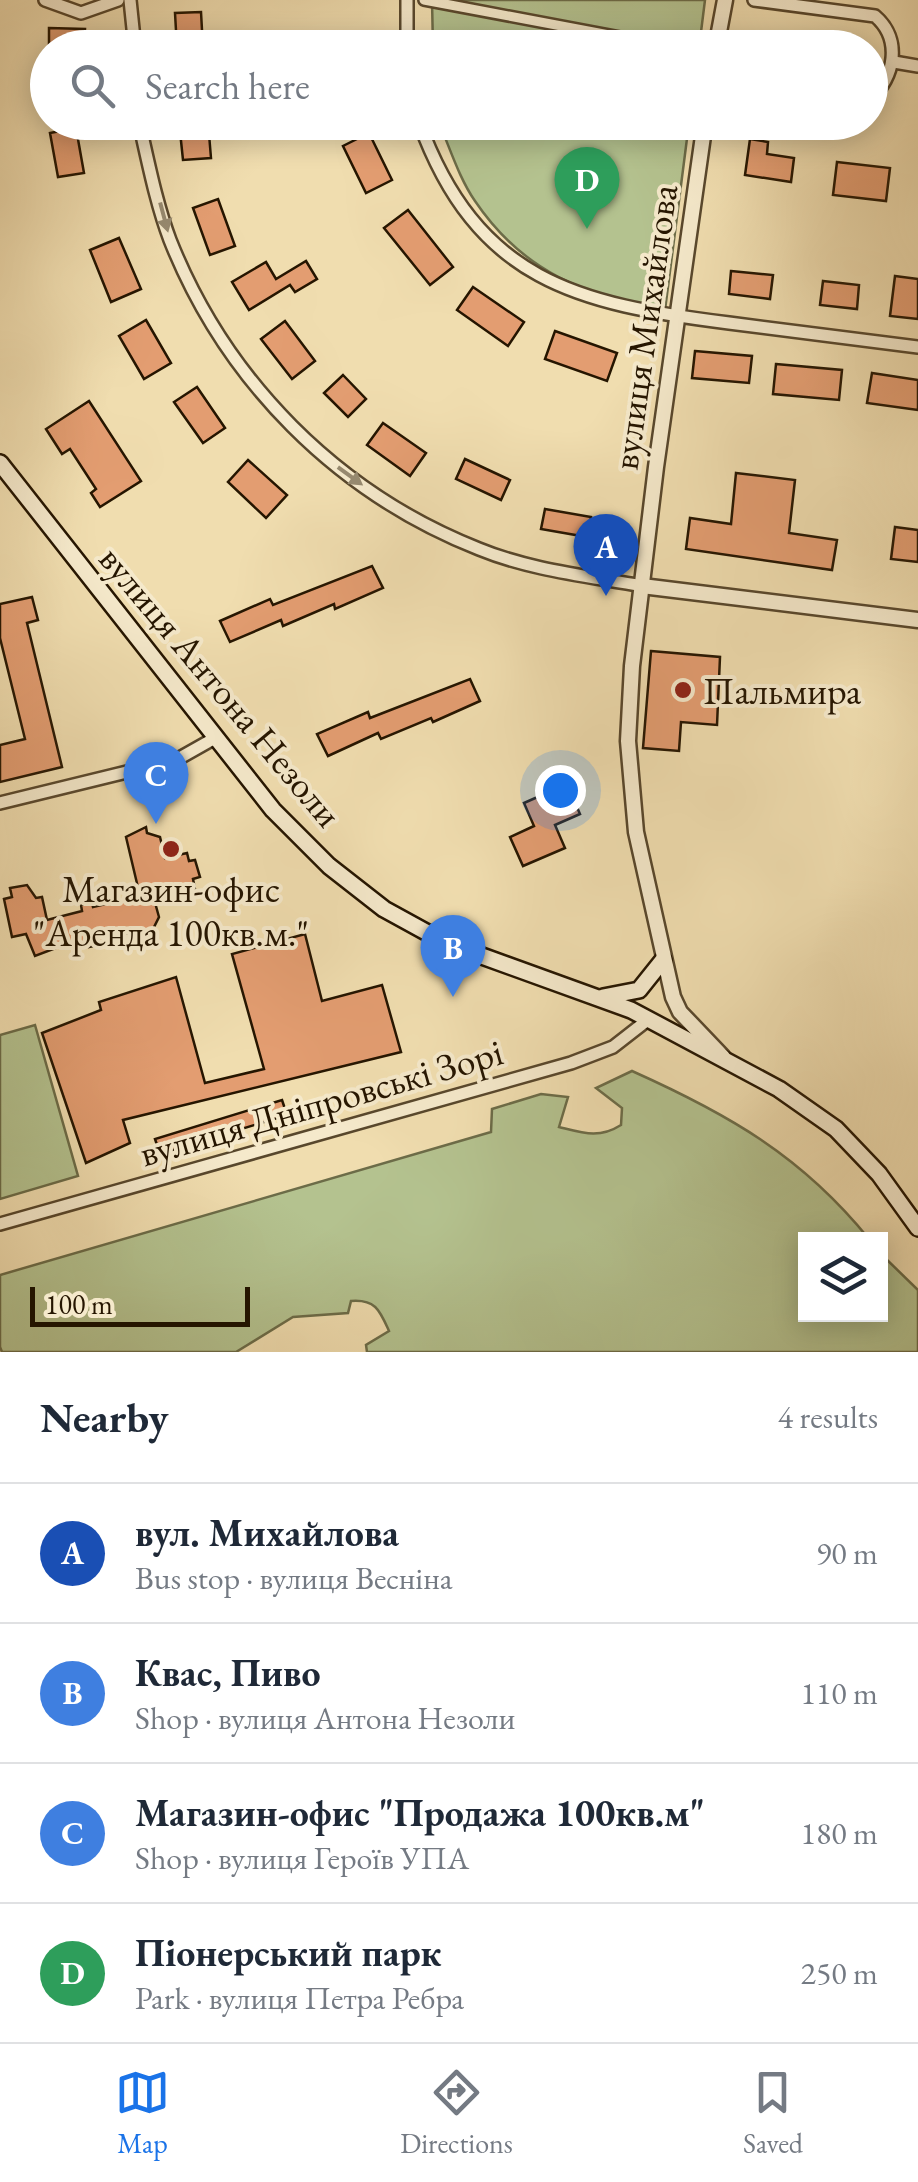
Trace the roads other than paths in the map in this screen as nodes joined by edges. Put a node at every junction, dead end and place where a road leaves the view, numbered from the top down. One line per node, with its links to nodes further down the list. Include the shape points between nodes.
1 (45, 0): 2 (street, via 81,12)
2 (118, 0)
3 (130, 0): 8 (street)
4 (407, 0): 9 (street)
5 (424, 0): 10 (street)
6 (725, 0): 11 (street)
7 (754, 0): 12 (street, via 875,16)
8 (133, 30)
9 (407, 30)
10 (583, 30)
11 (719, 30)
12 (886, 30)
13 (888, 39): 14 (street)
14 (894, 62): 15 (street); 16 (street)
15 (918, 66)
16 (888, 76)
17 (144, 140): 23 (street, one-way to 23, via 168,236 192,291 272,410 394,507 479,549)
18 (428, 140): 20 (street, via 460,204 518,264 592,301)
19 (703, 140): 20 (street, вулиця Михайлова)
20 (679, 317): 21 (street); 23 (street, вулиця Михайлова)
21 (918, 347)
22 (0, 464): 25 (main road, вулиця Антона Незоли)
23 (642, 586): 24 (street); 27 (street, вулиця Михайлова, via 629,773)
24 (918, 620)
25 (215, 738): 26 (street, via 176,760); 28 (main road, вулиця Антона Незоли, via 273,810 384,909 446,943)
26 (0, 802)
27 (662, 960): 28 (main road, via 639,990); 30 (street, вулиця Михайлова, via 680,1012)
28 (598, 997): 29 (main road, вулиця Антона Незоли)
29 (649, 1019): 30 (main road, вулиця Антона Незоли); 31 (street, вулиця Дніпровські Зорі, via 613,1047 571,1063)
30 (723, 1057): 32 (main road, вулиця Антона Незоли, via 836,1128)
31 (0, 1224)
32 (918, 1228)

